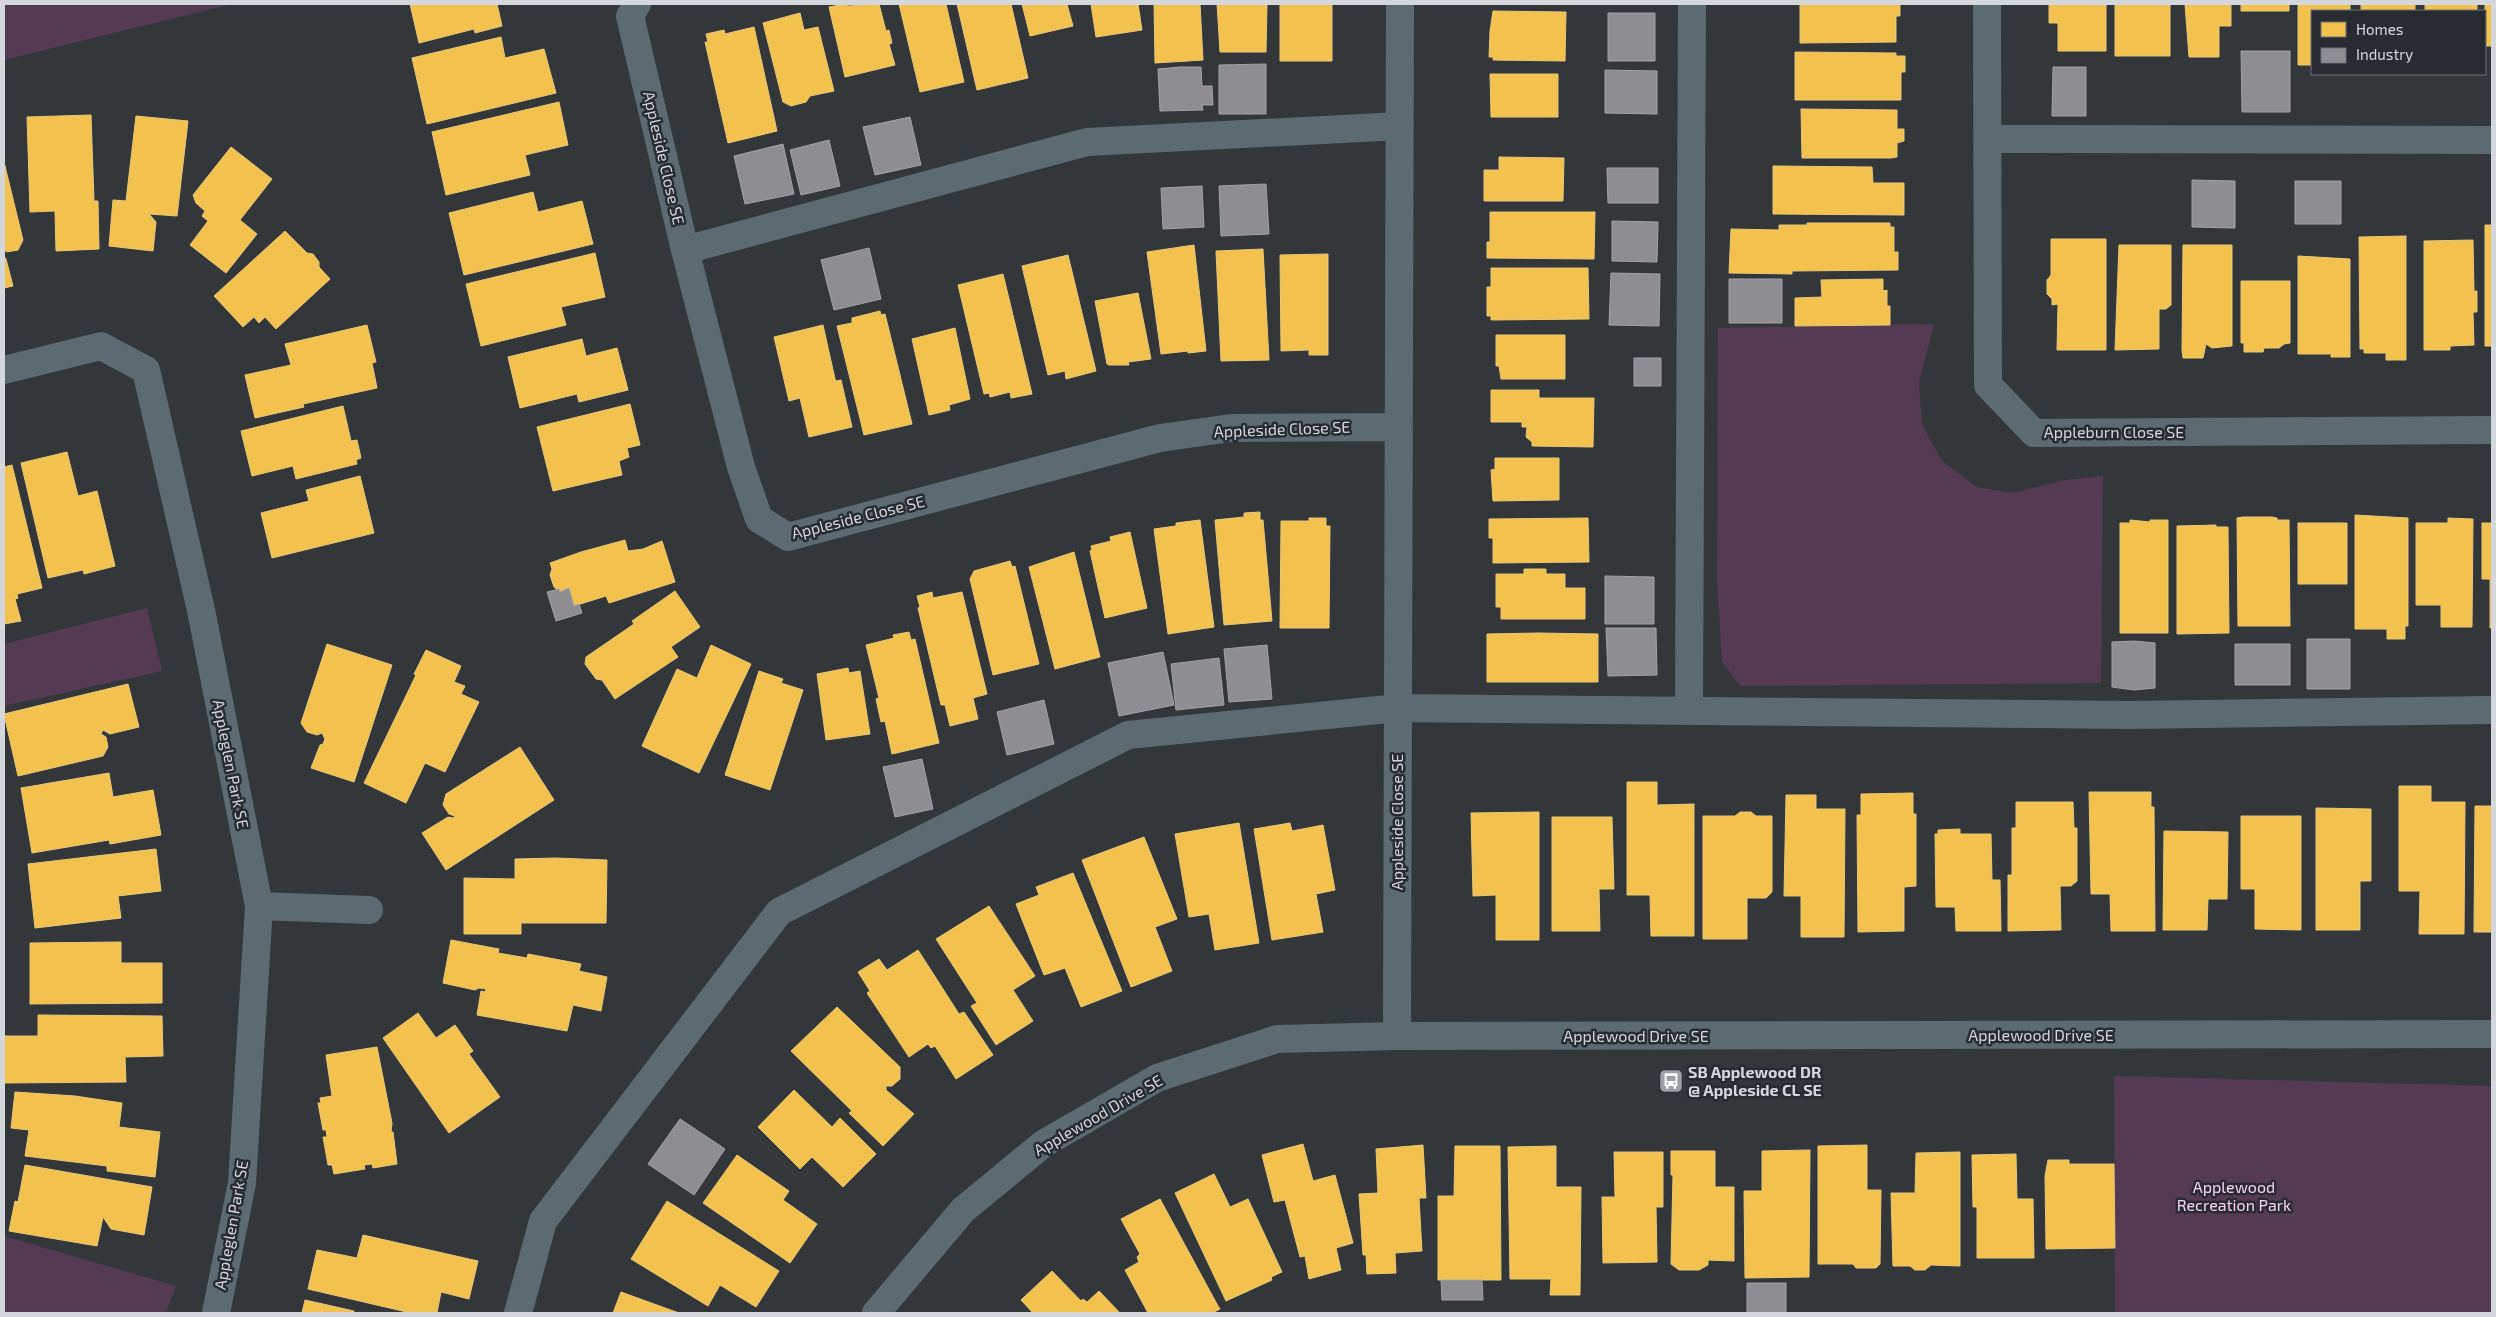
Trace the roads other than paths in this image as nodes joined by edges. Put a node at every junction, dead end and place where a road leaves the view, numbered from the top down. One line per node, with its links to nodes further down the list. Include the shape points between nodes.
1 (637, 4): 8 (street, Appleside Close SE, via 630,16)
2 (1400, 4): 5 (street, Appleside Close SE)
3 (1692, 4): 14 (street)
4 (1987, 4): 6 (street, Appleburn Close SE)
5 (1400, 126): 8 (street, via 1087,142); 10 (street, Appleside Close SE)
6 (1988, 139): 7 (street); 11 (street, Appleburn Close SE, via 1988,385 2034,432)
7 (2492, 140)
8 (685, 250): 10 (street, Appleside Close SE, via 741,467 759,519 788,537 1160,438 1232,428)
9 (4, 370): 15 (street, Appleglen Park SE, via 101,346 146,370 201,610)
10 (1398, 427): 12 (street, Appleside Close SE)
11 (2492, 430)
12 (1398, 708): 14 (street); 18 (street, Appleside Close SE); 20 (street, via 1128,735 779,912 543,1221)
13 (2492, 710): 14 (street, via 2128,715)
14 (1689, 711)
15 (259, 906): 16 (street); 19 (street, Appleglen Park SE, via 242,1183)
16 (368, 910)
17 (2492, 1034): 18 (street, Applewood Drive SE)
18 (1397, 1036): 21 (street, Applewood Drive SE, via 1277,1039 1156,1078 1043,1144 963,1210)
19 (216, 1313)
20 (518, 1313)
21 (876, 1313)

